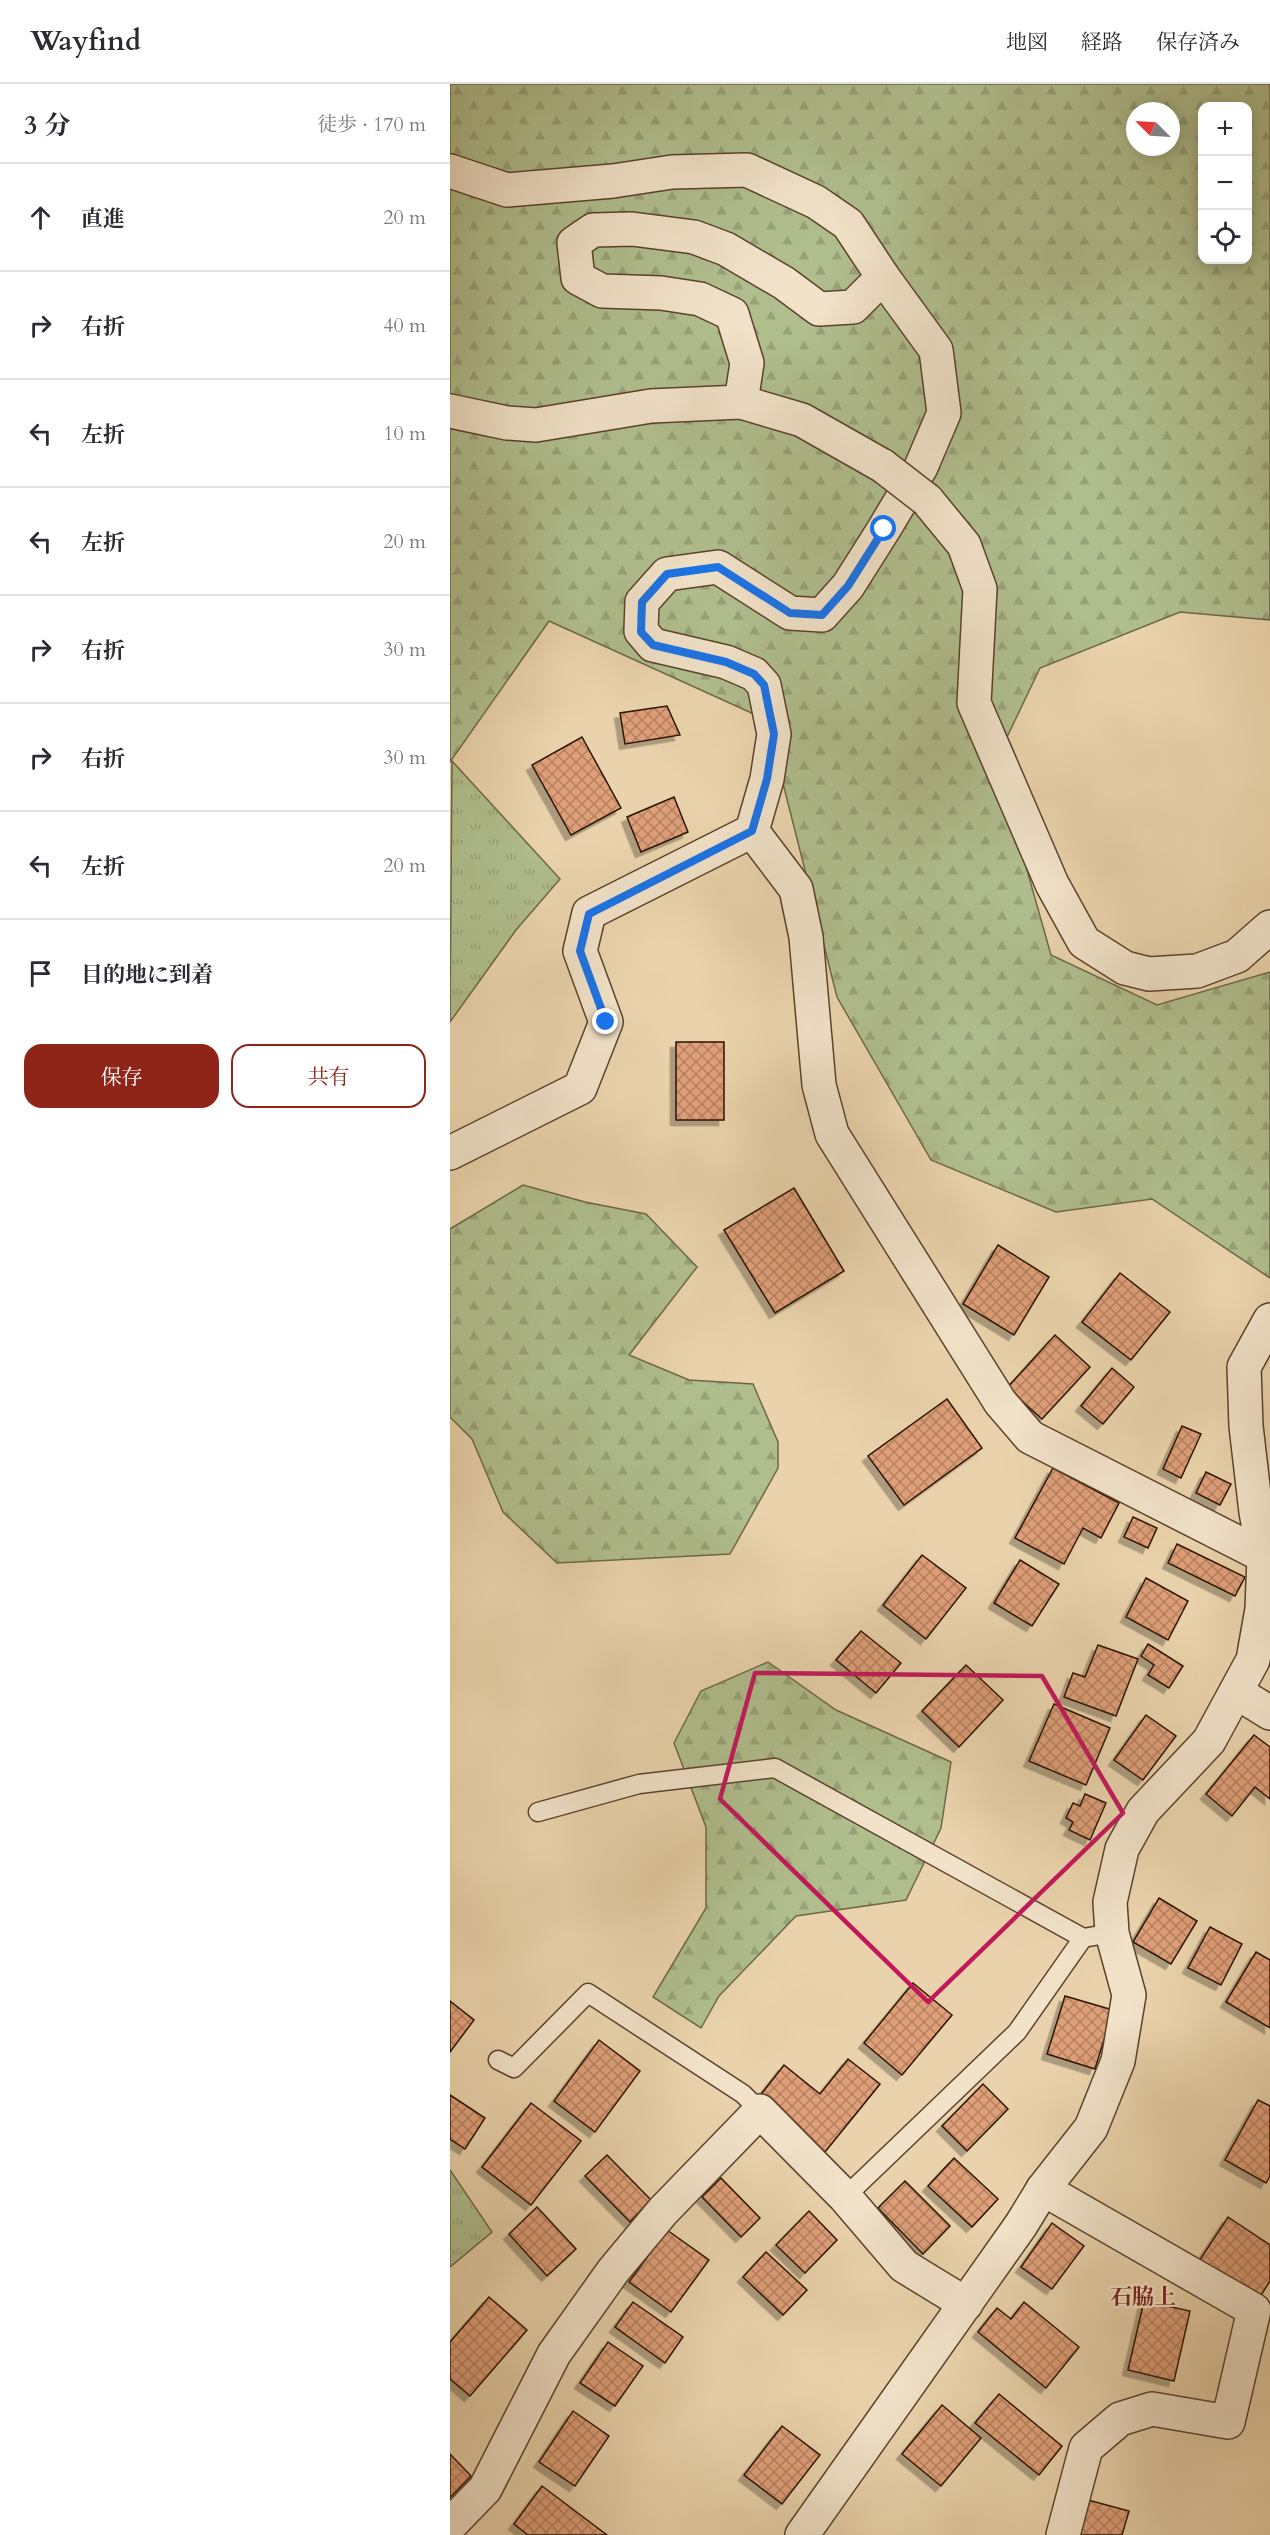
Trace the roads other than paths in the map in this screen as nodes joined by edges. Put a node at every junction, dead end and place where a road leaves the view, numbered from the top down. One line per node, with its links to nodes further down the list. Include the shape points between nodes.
1 (450, 171): 2 (street, via 507,190 672,172 747,170 816,202 848,224)
2 (882, 277): 3 (street, via 853,307 819,309 726,249 694,237 632,229 593,230 574,243 578,278 602,291 700,299 732,314 747,363); 5 (street, via 936,350 944,413 921,467 848,586 822,615 790,613 718,567 667,574 642,602 641,632 653,645 726,662 754,674 764,685 774,734 767,779)
3 (741, 402): 4 (street, via 651,406 536,425); 6 (street, bridge, via 802,420 883,466 927,500 964,545 980,589 975,703 1052,884 1084,942 1125,968 1149,974 1197,971 1237,956)
4 (450, 411)
5 (752, 831): 7 (street, via 589,914 580,951 606,1022 580,1088); 9 (street, via 796,889 806,937 819,1085 832,1134 1000,1402 1030,1437)
6 (1270, 927)
7 (450, 1153)
8 (1270, 1320): 9 (street, via 1244,1367 1256,1512)
9 (1267, 1554): 10 (street, via 1253,1660)
10 (1236, 1692): 11 (street); 13 (street, via 1209,1740 1143,1811 1122,1849 1110,1902)
11 (1270, 1713)
12 (538, 1812): 13 (lane, via 639,1785 775,1768)
13 (1097, 1936): 16 (street, via 1129,1995 1118,2061 1091,2128); 17 (lane, via 1017,2032)
14 (498, 2060): 15 (lane, via 514,2068 588,1993 743,2094)
15 (760, 2111): 17 (street); 19 (street, via 663,2211 613,2271 554,2354 485,2488)
16 (1043, 2188): 18 (street); 21 (street, via 1254,2310 1228,2422 1152,2409 1119,2419 1086,2448)
17 (845, 2197): 18 (street, via 904,2266)
18 (966, 2304): 20 (street)
19 (450, 2525)
20 (802, 2535)
21 (1063, 2535)

